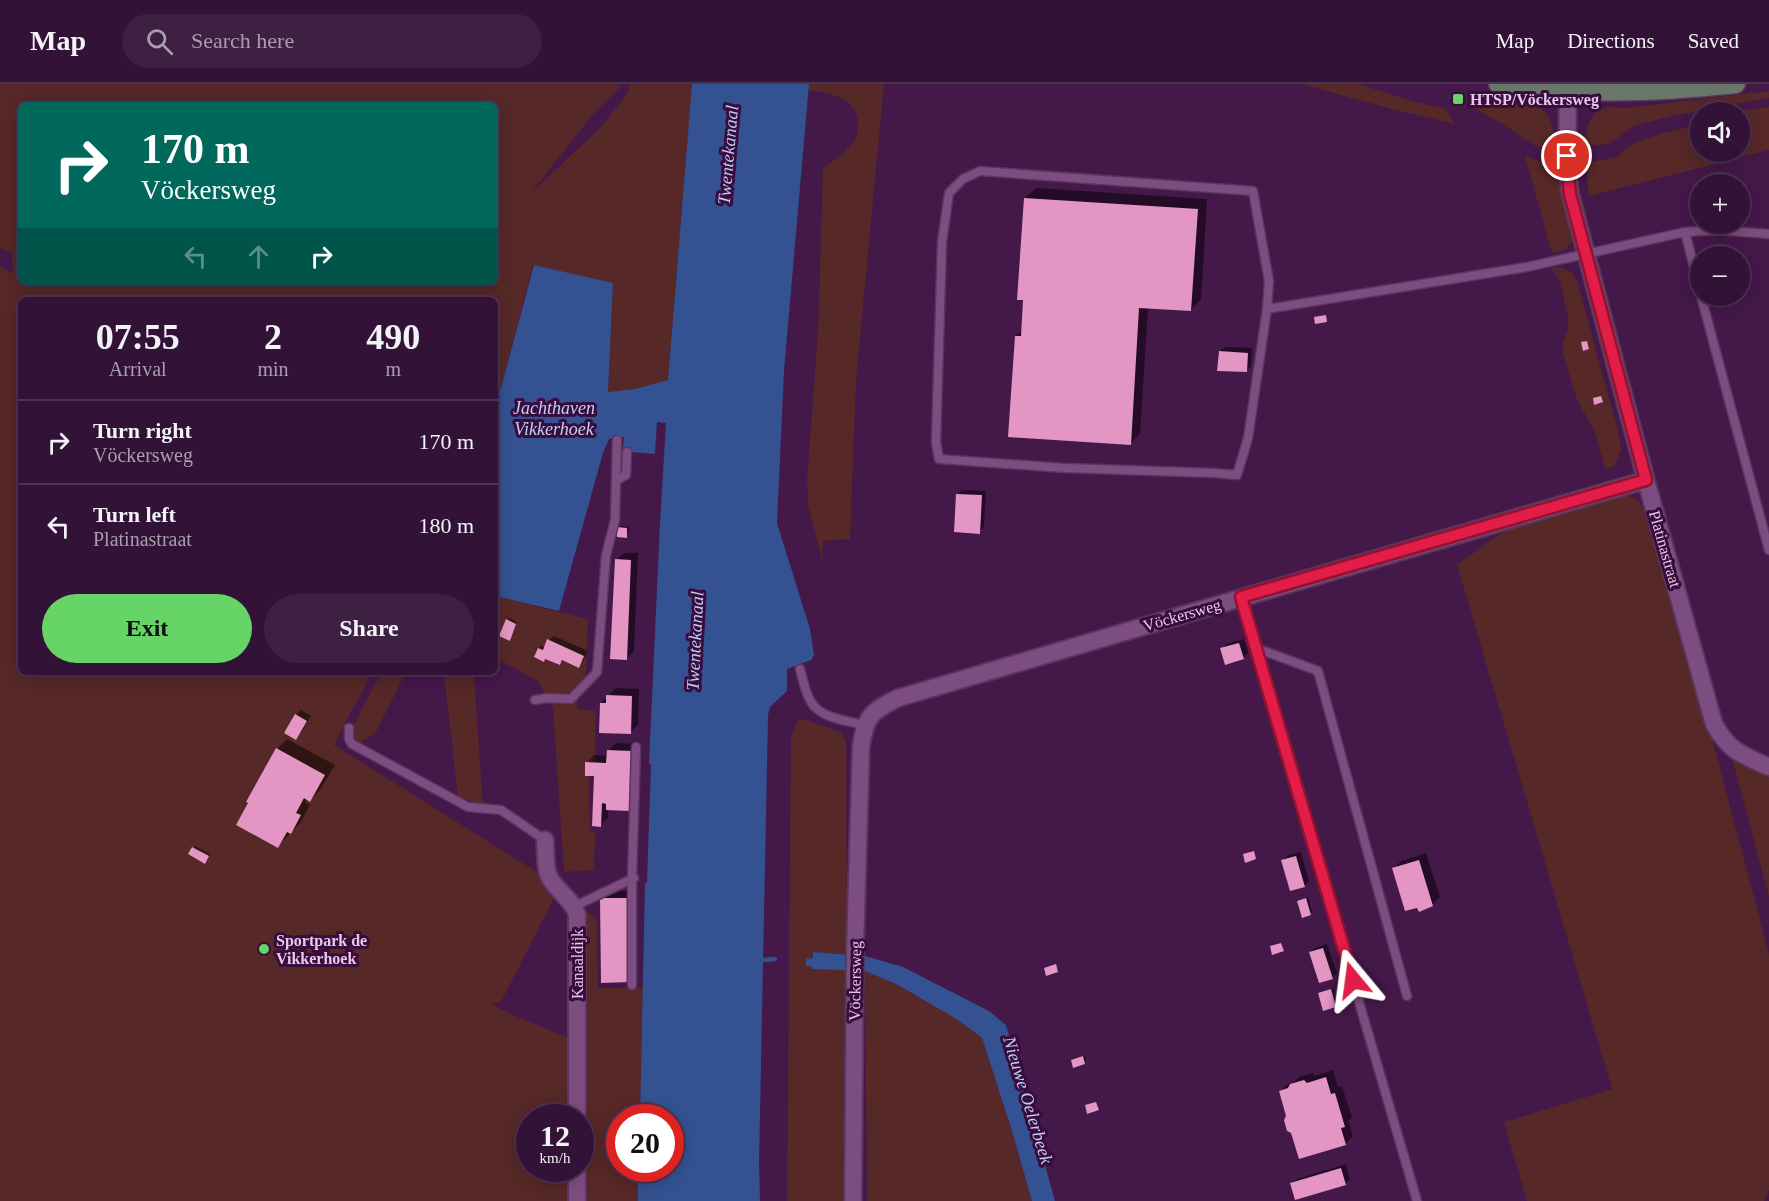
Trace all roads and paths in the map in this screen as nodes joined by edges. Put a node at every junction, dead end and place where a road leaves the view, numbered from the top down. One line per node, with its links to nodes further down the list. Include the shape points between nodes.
1 (1498, 84): 3 (main road)
2 (1736, 84): 3 (main road, via 1613,92)
3 (1560, 88): 7 (street, Platinastraat, via 1570,194)
4 (1685, 232): 5 (lane); 6 (lane); 7 (lane)
5 (1769, 234)
6 (1690, 252)
7 (1587, 254): 9 (lane); 13 (street, Platinastraat)
8 (1704, 306): 14 (lane)
9 (1268, 309): 9 (lane, via 1269,281 1253,191 980,171 963,179 949,193 943,232 936,441 939,459 1237,475 1248,438)
10 (618, 440): 12 (lane)
11 (627, 452): 12 (lane, via 626,475)
12 (616, 480): 18 (lane, via 597,672 571,699)
13 (1646, 480): 15 (street, Vöckersweg); 22 (street, Platinastraat, via 1714,724 1729,746)
14 (1769, 550)
15 (1241, 597): 16 (lane); 19 (street, Vöckersweg, via 898,698 881,706)
16 (1256, 648): 27 (lane, via 1318,671); 32 (lane)
17 (800, 669): 19 (lane, via 816,709)
18 (535, 700)
19 (864, 724): 31 (street, Vöckersweg, via 855,949)
20 (349, 728): 23 (lane, Kanaaldijk, via 352,744 468,807 501,810)
21 (636, 747): 24 (lane)
22 (1769, 767)
23 (546, 840): 25 (street, Kanaaldijk, via 548,874)
24 (635, 878): 25 (lane); 26 (lane)
25 (575, 906): 28 (street, Kanaaldijk)
26 (632, 985)
27 (1407, 996)
28 (577, 1104)
29 (577, 1182): 30 (street)
30 (577, 1201)
31 (853, 1201)
32 (1417, 1201)

